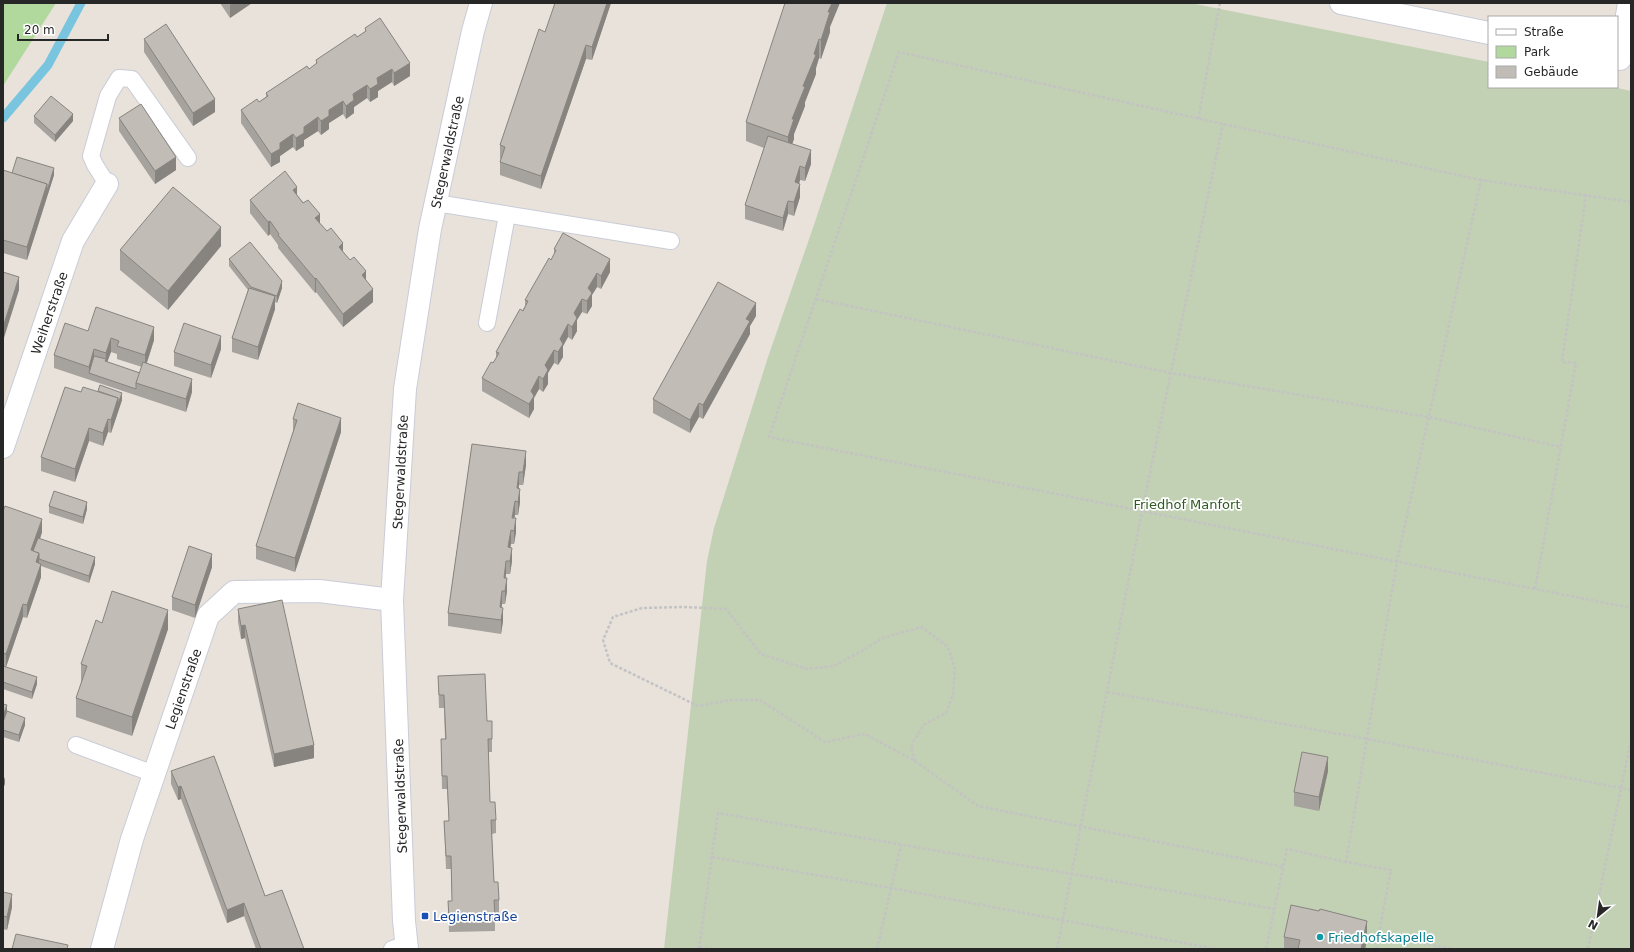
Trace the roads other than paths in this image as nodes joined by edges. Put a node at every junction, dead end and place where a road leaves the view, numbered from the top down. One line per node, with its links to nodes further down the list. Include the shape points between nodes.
1 (481, 3): 8 (street, Stegerwaldstraße)
2 (1340, 3): 4 (street)
3 (1629, 3): 5 (street)
4 (1488, 33)
5 (1623, 60)
6 (188, 158): 7 (lane, via 132,79 119,78 108,96 91,156)
7 (107, 184): 12 (street, Weiherstraße, via 73,241)
8 (436, 203): 9 (lane); 13 (street, Stegerwaldstraße, via 405,389)
9 (507, 215): 10 (lane); 11 (lane)
10 (670, 241)
11 (486, 323)
12 (3, 446)
13 (392, 600): 15 (street, Legienstraße, via 319,591 234,592 208,616); 16 (street, Stegerwaldstraße, via 404,922)
14 (76, 745): 15 (lane)
15 (154, 774): 17 (street, Legienstraße, via 132,839)
16 (402, 947)
17 (102, 949)

